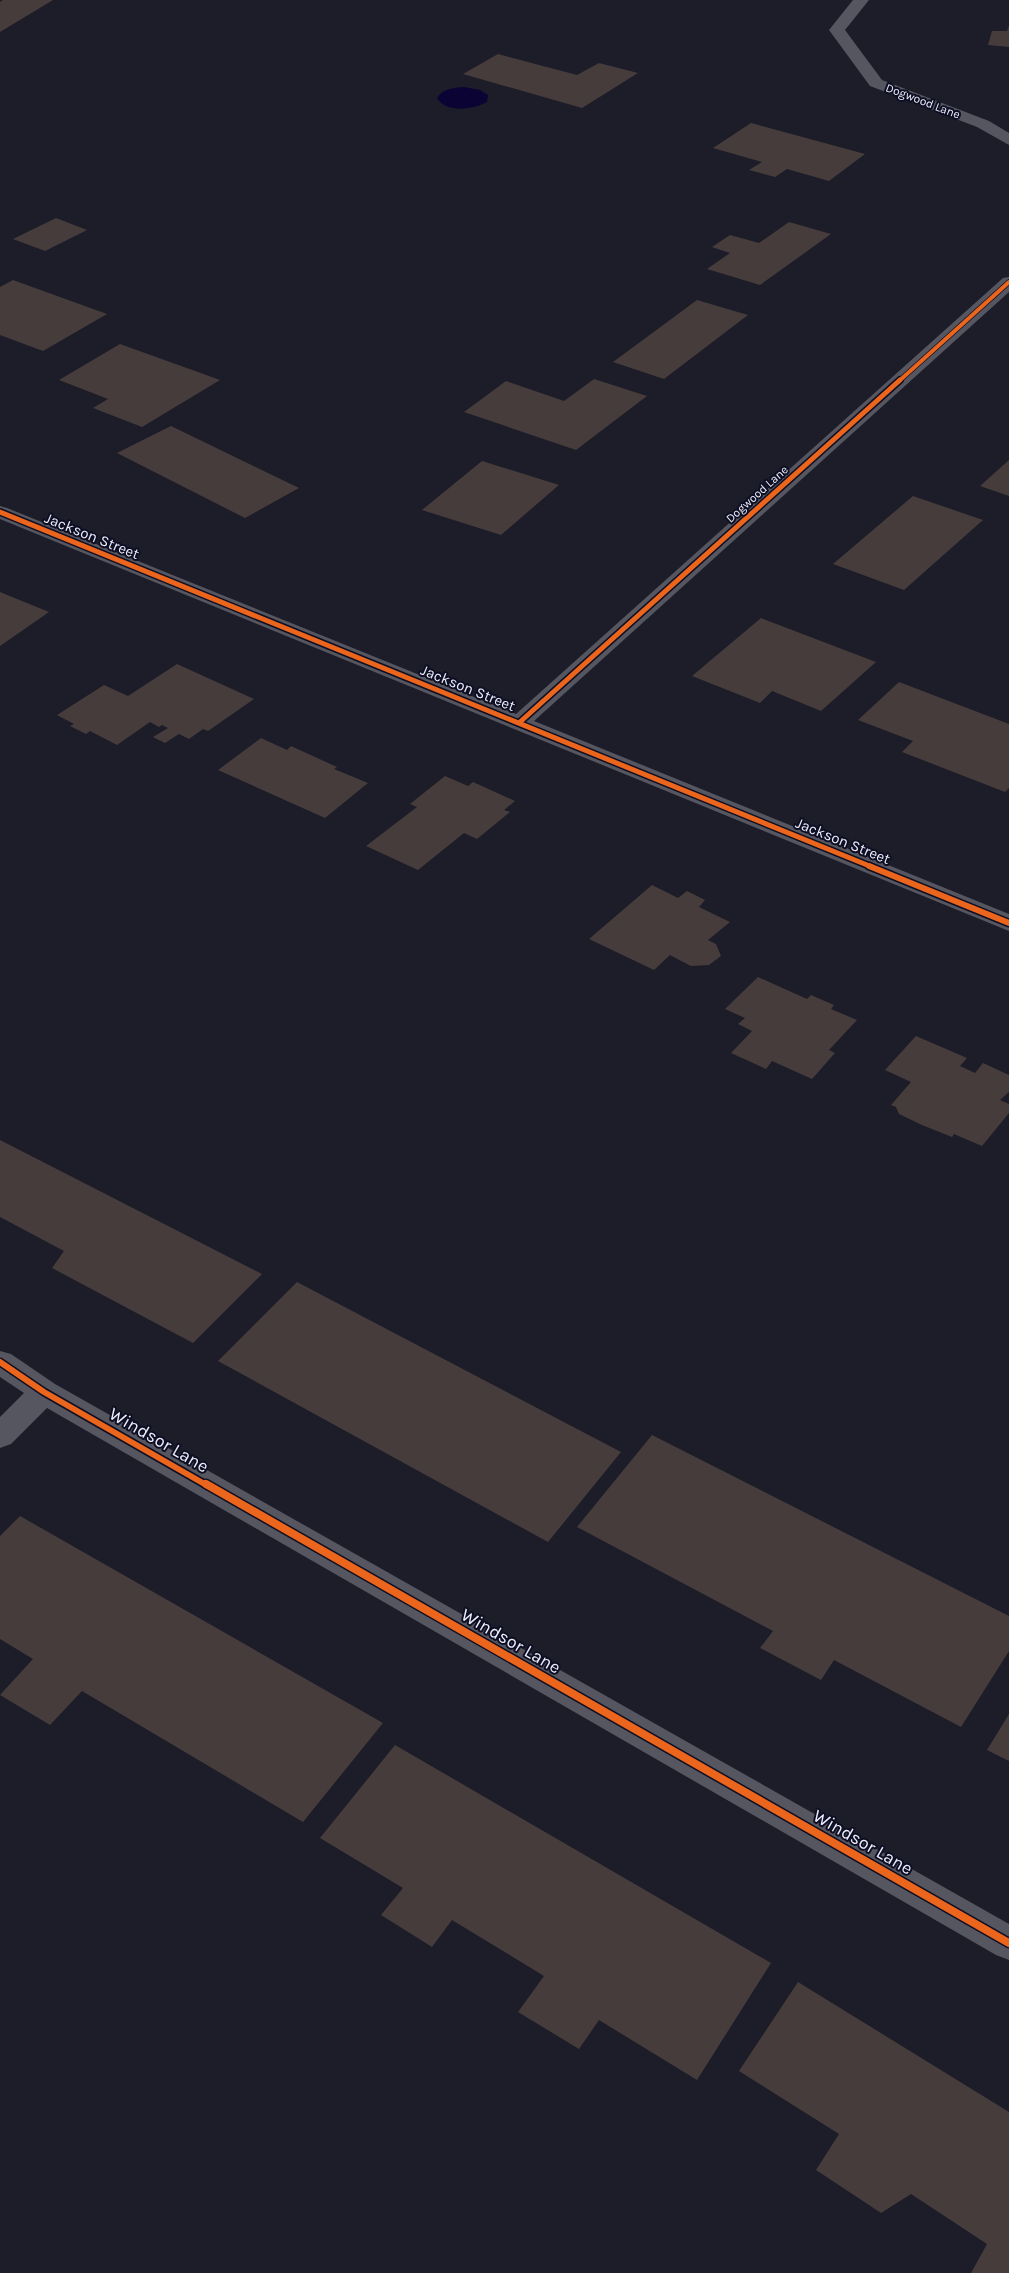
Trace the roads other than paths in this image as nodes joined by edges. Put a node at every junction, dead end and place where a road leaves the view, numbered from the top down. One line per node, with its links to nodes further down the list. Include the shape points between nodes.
1 (861, 0): 2 (street, Dogwood Lane, via 837,30 876,82 983,124)
2 (1009, 140)
3 (1009, 282): 5 (street, Dogwood Lane)
4 (0, 512): 5 (street, Jackson Street)
5 (520, 722): 6 (street, Jackson Street)
6 (1009, 922)
7 (0, 1362): 8 (street, Windsor Lane)
8 (44, 1392): 9 (street); 10 (street, Windsor Lane)
9 (0, 1436)
10 (1009, 1943)

